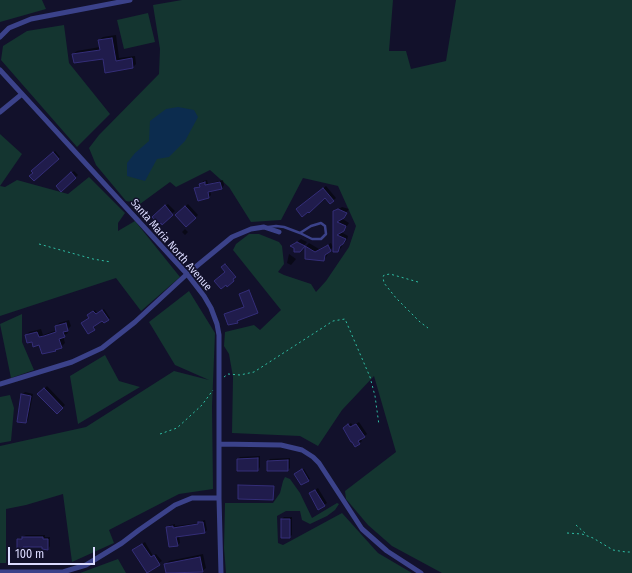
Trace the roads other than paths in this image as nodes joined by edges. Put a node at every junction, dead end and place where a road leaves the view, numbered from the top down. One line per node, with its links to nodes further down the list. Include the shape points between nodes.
1 (130, 0): 2 (street, via 31,19 9,28)
2 (0, 37)
3 (0, 70): 4 (street, Santa Maria North Avenue)
4 (22, 94): 5 (street); 9 (street, Santa Maria North Avenue)
5 (0, 112)
6 (264, 227): 7 (street); 8 (lane, via 276,226); 9 (street, via 251,229 232,238)
7 (279, 232)
8 (300, 233): 8 (lane, via 312,240 321,239 326,234 325,226 321,223)
9 (187, 274): 10 (street, via 135,322 102,348 72,362); 11 (street, Santa Maria North Avenue, via 204,296 217,324)
10 (0, 384)
11 (220, 444): 12 (street, Santa Maria North Avenue); 15 (street, via 281,445 302,450 313,457 362,529 387,551)
12 (219, 498): 13 (street, via 192,498 175,505 86,565 63,572); 14 (street, Santa Maria North Avenue)
13 (0, 572)
14 (221, 573)
15 (421, 573)

